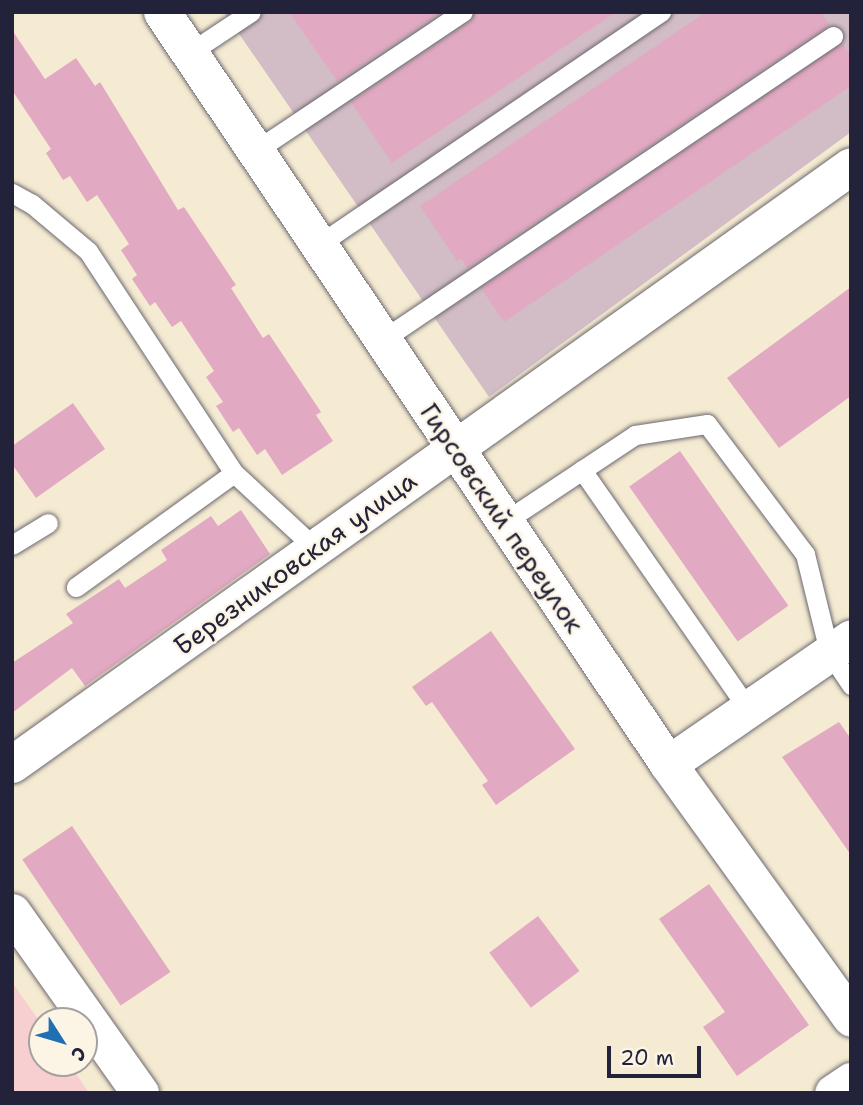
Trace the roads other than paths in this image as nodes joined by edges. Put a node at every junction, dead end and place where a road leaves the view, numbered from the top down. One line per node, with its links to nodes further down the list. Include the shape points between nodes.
1 (162, 12): 6 (street, Гирсовский переулок)
2 (251, 12): 6 (lane)
3 (463, 12): 7 (lane)
4 (661, 12): 10 (lane)
5 (833, 36): 11 (lane)
6 (189, 53): 7 (street, Гирсовский переулок)
7 (255, 151): 10 (street, Гирсовский переулок)
8 (851, 166): 12 (street, Березниковская улица)
9 (12, 193): 14 (lane, via 88,251)
10 (318, 245): 11 (street, Гирсовский переулок)
11 (382, 340): 12 (street, Гирсовский переулок)
12 (454, 449): 15 (street, Гирсовский переулок); 18 (street, Березниковская улица)
13 (582, 470): 15 (lane); 20 (lane, via 635,435 706,424 804,554); 22 (lane)
14 (233, 473): 18 (lane); 19 (lane)
15 (504, 522): 24 (street, Гирсовский переулок)
16 (48, 523): 17 (lane)
17 (12, 545)
18 (315, 548): 23 (street, Березниковская улица)
19 (76, 587)
20 (840, 645): 21 (lane); 22 (street)
21 (851, 685)
22 (748, 709): 24 (street)
23 (12, 764)
24 (668, 764): 26 (street, Гирсовский переулок)
25 (12, 912): 28 (street)
26 (851, 1018)
27 (851, 1082): 29 (street)
28 (140, 1093)
29 (833, 1093)

